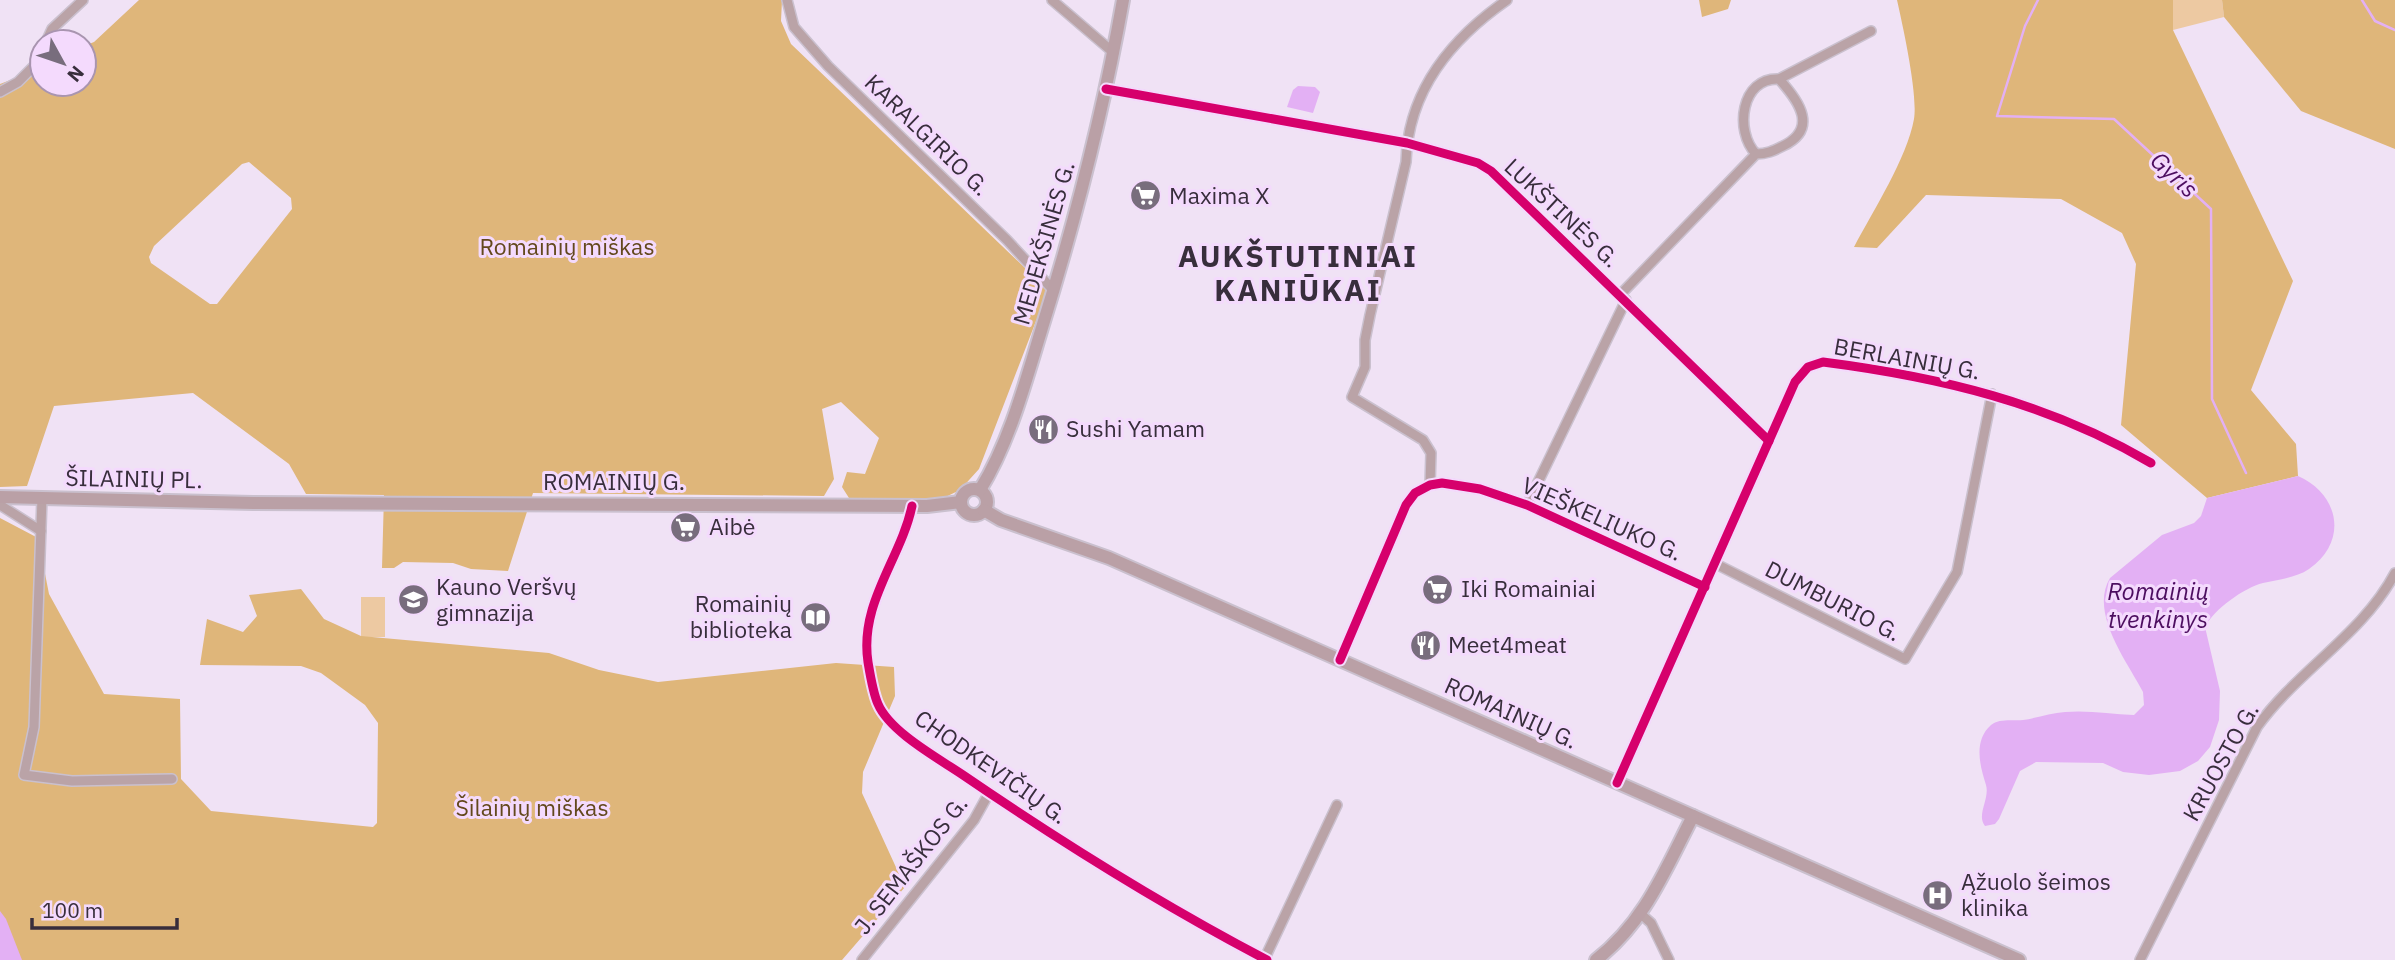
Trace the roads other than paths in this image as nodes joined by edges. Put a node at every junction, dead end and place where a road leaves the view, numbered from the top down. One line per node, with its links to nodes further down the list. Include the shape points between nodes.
1 (83, 0): 6 (street)
2 (787, 0): 15 (street, KARALGIRIO G., via 794,27 828,66)
3 (1052, 0): 8 (street)
4 (1123, 0): 8 (main road, MEDEKŠINĖS G.)
5 (1507, 0): 13 (street, via 1476,22 1441,58 1424,89)
6 (53, 28)
7 (1871, 31): 10 (street)
8 (1114, 53): 11 (main road, MEDEKŠINĖS G.)
9 (28, 72): 12 (street)
10 (1779, 79): 14 (street, via 1767,80 1743,106 1741,117); 14 (street, via 1800,109 1803,129 1794,141 1770,153)
11 (1106, 89): 13 (street, LUKŠTINĖS G.); 15 (main road, MEDEKŠINĖS G.)
12 (0, 92)
13 (1406, 143): 16 (street, LUKŠTINĖS G., via 1478,163 1491,171); 20 (street, via 1406,162 1365,340 1365,368 1352,397 1423,440 1431,453)
14 (1756, 154): 16 (street, VIEŠKELIUKO G.)
15 (1054, 291): 21 (main road, MEDEKŠINĖS G., via 1026,379)
16 (1623, 297): 18 (street, LUKŠTINĖS G.); 27 (street, VIEŠKELIUKO G.)
17 (1992, 394): 18 (street, BERLAINIŲ G., via 1875,368 1814,363 1796,382); 19 (street, BERLAINIŲ G., via 2083,426); 31 (street, DUMBURIO G., via 1957,572 1905,659)
18 (1769, 442): 31 (street, BERLAINIŲ G.)
19 (2151, 463)
20 (1430, 485): 27 (street, VIEŠKELIUKO G., via 1480,489); 34 (street, via 1406,505)
21 (980, 490): 24 (main road, via 967,491); 29 (main road, via 986,497)
22 (0, 497): 23 (main road, ŠILAINIŲ PL.)
23 (43, 498): 25 (main road, ŠILAINIŲ PL.); 30 (street)
24 (961, 502): 28 (main road, ROMAINIŲ G.); 29 (main road, via 967,513)
25 (267, 503): 28 (main road, ROMAINIŲ G.)
26 (0, 505): 30 (street)
27 (1527, 505): 33 (street, VIEŠKELIUKO G.)
28 (912, 506): 37 (street, CHODKEVIČIŲ G., via 871,616 868,663 878,705 911,739)
29 (984, 510): 34 (main road, ROMAINIŲ G., via 1109,558)
30 (41, 531): 35 (street, via 34,727 24,775 72,781)
31 (1716, 564): 33 (street, BERLAINIŲ G.)
32 (2395, 573): 46 (street, KRUOSTO G., via 2371,609 2257,727)
33 (1705, 587): 36 (street, BERLAINIŲ G.)
34 (1340, 660): 36 (main road, ROMAINIŲ G.)
35 (172, 779)
36 (1617, 783): 39 (main road, ROMAINIŲ G.)
37 (989, 793): 41 (street, J. SEMAŠKOS G., via 974,820); 42 (street, CHODKEVIČIŲ G., via 1124,880)
38 (1337, 805): 42 (street)
39 (1693, 816): 40 (main road); 45 (main road, ROMAINIŲ G.)
40 (1642, 915): 43 (main road); 44 (street, via 1651,923)
41 (862, 960)
42 (1265, 960)
43 (1596, 960)
44 (1669, 960)
45 (2019, 960)
46 (2140, 960)

